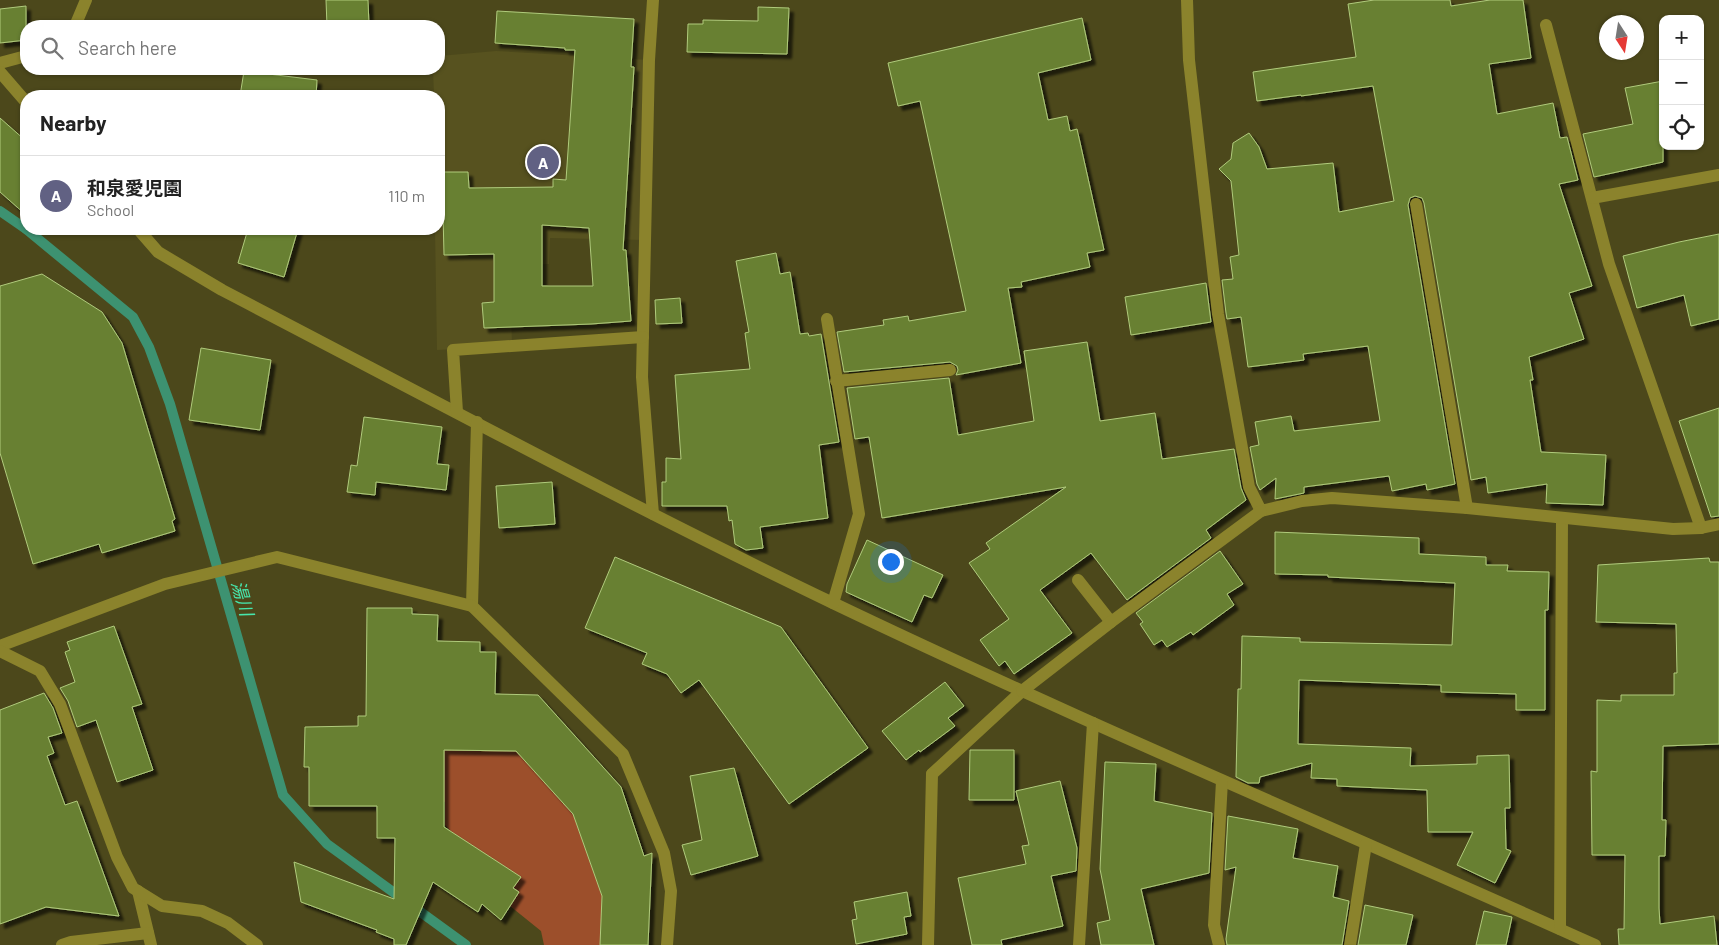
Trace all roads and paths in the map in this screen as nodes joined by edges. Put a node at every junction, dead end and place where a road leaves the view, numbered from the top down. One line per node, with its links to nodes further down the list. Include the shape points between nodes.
1 (86, 0): 4 (street)
2 (653, 0): 15 (street)
3 (1188, 0): 21 (street, via 1189,60 1218,314 1249,487)
4 (78, 20)
5 (1546, 25): 11 (street)
6 (20, 58): 7 (street)
7 (0, 63)
8 (0, 72): 9 (street)
9 (20, 95)
10 (1719, 175): 11 (street)
11 (1592, 198): 25 (street, via 1609,264)
12 (1416, 204): 20 (street)
13 (143, 235): 18 (street, via 158,252 222,290)
14 (826, 318): 17 (street)
15 (643, 337): 18 (street, via 453,350); 22 (street, via 642,377)
16 (950, 370): 17 (street)
17 (836, 381): 27 (street, via 859,514)
18 (458, 412): 19 (street)
19 (477, 422): 22 (street); 28 (street)
20 (1468, 508): 21 (street, via 1332,498); 23 (street)
21 (1261, 511): 29 (street)
22 (653, 514): 27 (street)
23 (1562, 518): 25 (street, via 1673,529); 37 (street)
24 (1719, 524): 25 (street)
25 (1701, 528)
26 (1078, 580): 29 (street)
27 (833, 603): 32 (street)
28 (472, 606): 30 (street, via 276,557 166,584); 41 (street, via 623,754 664,853 670,891)
29 (1112, 622): 32 (street)
30 (0, 646)
31 (0, 651): 36 (street, via 40,671 60,704 117,857)
32 (1022, 691): 33 (street); 42 (street, via 932,774)
33 (1093, 723): 34 (street); 43 (street)
34 (1222, 780): 35 (street); 44 (street, via 1214,925)
35 (1366, 844): 37 (street); 45 (street)
36 (138, 891): 38 (street); 40 (street, via 162,906 202,911 228,922)
37 (1560, 929): 46 (street)
38 (149, 939): 39 (street)
39 (62, 945)
40 (257, 945)
41 (667, 945)
42 (928, 945)
43 (1079, 945)
44 (1219, 945)
45 (1350, 945)
46 (1596, 945)

